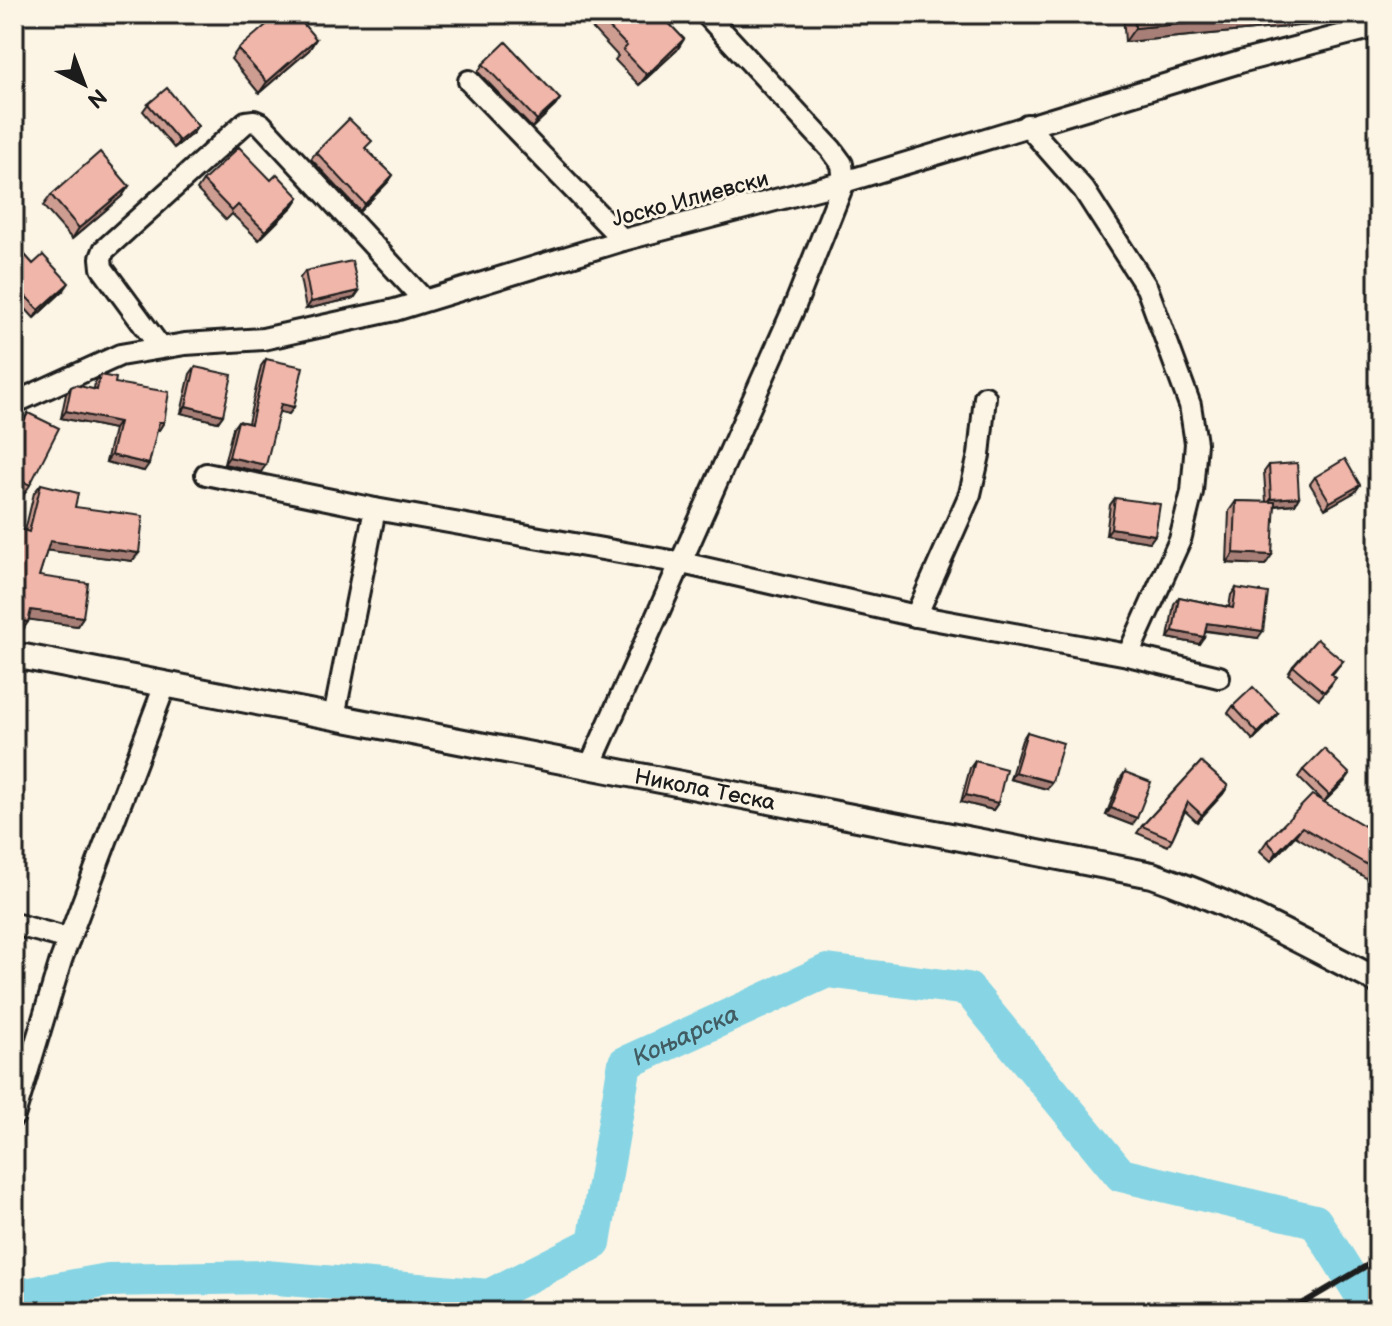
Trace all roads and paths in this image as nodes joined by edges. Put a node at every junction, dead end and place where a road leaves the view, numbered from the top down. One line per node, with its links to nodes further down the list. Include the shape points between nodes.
1 (706, 14): 5 (street, via 831,149 842,164)
2 (1378, 26): 4 (street, Јоско Илиевски)
3 (469, 81): 6 (street)
4 (1027, 125): 5 (street, Јоско Илиевски); 16 (street, via 1084,190 1147,288 1190,405 1196,443 1192,492 1176,550)
5 (844, 182): 6 (street, Јоско Илиевски); 13 (street)
6 (623, 240): 7 (street, Јоско Илиевски)
7 (424, 300): 8 (street, Јоско Илиевски, via 286,335); 8 (street, via 261,124 246,122 104,250 102,268)
8 (160, 347): 10 (street, Јоско Илиевски, via 120,355)
9 (985, 397): 14 (street, via 970,494)
10 (14, 403)
11 (206, 474): 12 (street)
12 (375, 509): 13 (street); 19 (street)
13 (682, 563): 14 (street); 20 (street)
14 (916, 616): 16 (street)
15 (14, 655): 18 (main road, Никола Теска)
16 (1128, 655): 17 (street)
17 (1219, 677)
18 (165, 685): 19 (main road, Никола Теска); 22 (street)
19 (334, 717): 20 (main road, Никола Теска)
20 (590, 766): 23 (main road, Никола Теска, via 1152,875 1270,925)
21 (14, 924): 22 (street)
22 (69, 939): 24 (street)
23 (1378, 981)
24 (14, 1116)

